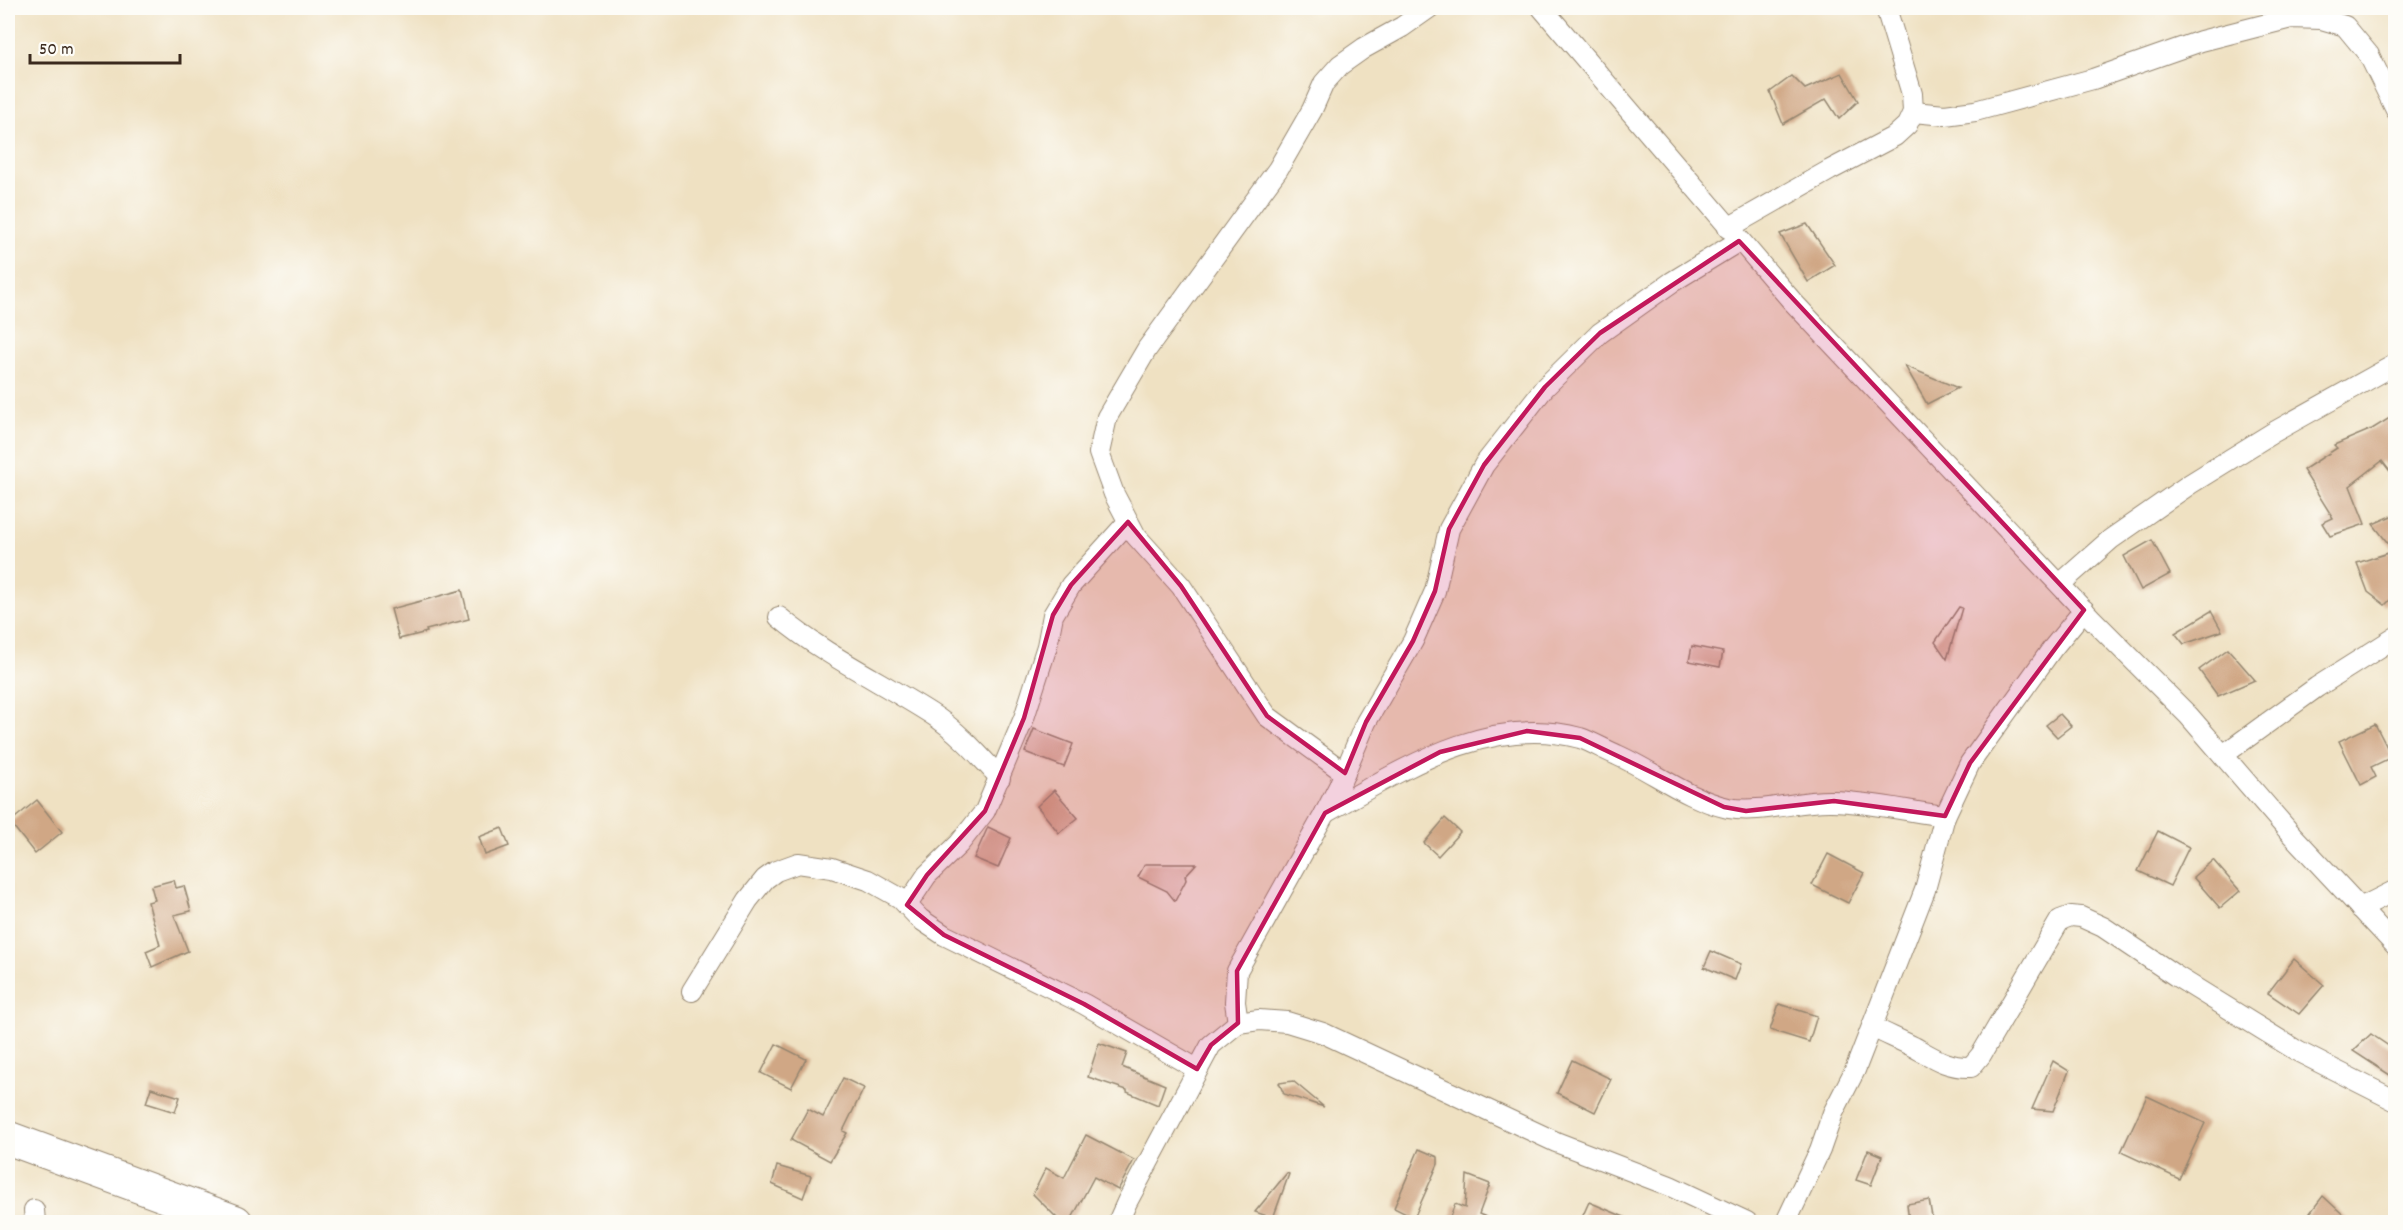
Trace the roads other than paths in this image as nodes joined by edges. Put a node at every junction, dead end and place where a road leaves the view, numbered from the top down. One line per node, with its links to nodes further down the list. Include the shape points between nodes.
1 (1429, 8): 8 (street, via 1340,65 1324,83 1278,169 1147,349 1107,417 1099,453)
2 (1542, 8): 6 (street)
3 (1886, 8): 5 (street, via 1912,94)
4 (2396, 110): 5 (street, via 2369,55 2345,26 2321,19 2291,18 2201,41 2093,79 1975,111 1945,115)
5 (1913, 112): 6 (street, via 1895,136 1830,170)
6 (1733, 235): 9 (street); 14 (street, via 1600,333 1545,387 1484,465 1449,529 1435,591 1413,641 1366,723)
7 (2396, 364): 9 (street, via 2190,484 2111,540)
8 (1128, 522): 14 (street, via 1181,586 1267,716); 15 (street, via 1071,585 1053,615 1024,718)
9 (2060, 585): 10 (street)
10 (2084, 610): 13 (street); 17 (street, via 1970,763)
11 (779, 617): 15 (street, via 802,636 932,714)
12 (2396, 637): 13 (street, via 2316,687)
13 (2223, 755): 20 (street)
14 (1345, 773): 16 (street)
15 (1000, 778): 19 (street, via 985,811 927,874)
16 (1325, 813): 17 (street, via 1440,752 1488,736 1527,730 1580,738 1628,760 1661,781 1735,809 1834,801); 23 (street, via 1237,971)
17 (1945, 816): 24 (street, via 1925,890)
18 (2396, 890): 20 (street)
19 (907, 905): 22 (street, via 868,880 832,868 798,863 787,866 765,879 748,900); 25 (street, via 944,935 1084,1004)
20 (2360, 908): 21 (street)
21 (2396, 946)
22 (692, 991)
23 (1238, 1023): 25 (street, via 1211,1045); 30 (street, via 1287,1022 1323,1033 1556,1142 1670,1186)
24 (1872, 1027): 26 (street, via 1941,1063 1971,1067 2060,920 2081,917 2103,927 2300,1052); 31 (street)
25 (1197, 1069): 29 (street)
26 (2396, 1101)
27 (8, 1138): 28 (highway)
28 (236, 1222)
29 (1118, 1222)
30 (1747, 1222)
31 (1786, 1222)

